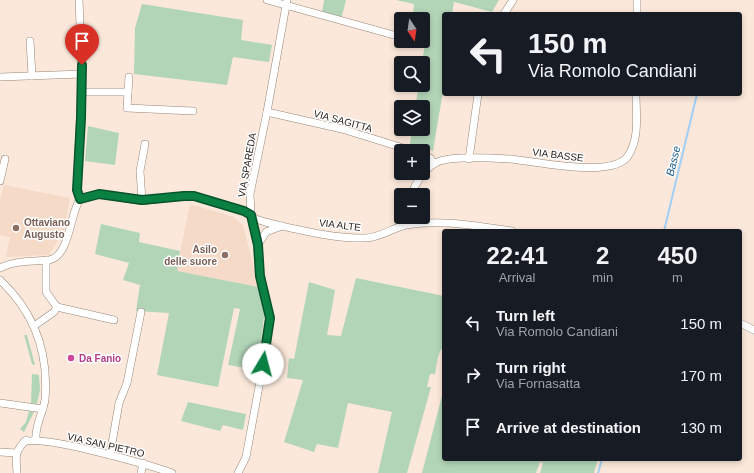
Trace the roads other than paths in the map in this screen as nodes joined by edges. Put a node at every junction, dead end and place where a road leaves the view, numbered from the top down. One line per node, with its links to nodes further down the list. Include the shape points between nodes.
1 (79, 0): 10 (street)
2 (267, 0): 5 (street)
3 (513, 0): 6 (street)
4 (637, 0): 7 (street)
5 (286, 2): 8 (street); 19 (street, VIA SPAREDA)
6 (505, 12)
7 (637, 12)
8 (394, 35)
9 (30, 41): 11 (street)
10 (82, 74): 11 (street); 14 (street)
11 (32, 76): 12 (street)
12 (0, 78)
13 (129, 78): 15 (street)
14 (81, 92): 15 (street); 28 (street, via 77,190)
15 (128, 92): 18 (street, via 127,108)
16 (478, 96): 23 (street)
17 (636, 96): 23 (street, VIA BASSE, via 636,136 627,158 619,163 586,168 510,159)
18 (192, 111)
19 (267, 112): 21 (street, VIA SAGITTA, via 342,129); 30 (street, VIA SPAREDA, via 250,194)
20 (145, 144): 29 (street, via 140,171)
21 (394, 145)
22 (430, 158): 25 (street)
23 (469, 159): 25 (street, VIA BASSE, via 446,160)
24 (5, 160): 27 (street)
25 (434, 164): 26 (street, VIA BASSE)
26 (430, 167)
27 (0, 181)
28 (80, 199): 29 (street, VIA ALTE, via 99,194); 35 (street, via 76,204 68,237 61,250)
29 (142, 200): 30 (street, VIA ALTE, via 194,196)
30 (251, 215): 31 (street, VIA ALTE); 34 (street, VIA SPAREDA)
31 (282, 226): 32 (street, VIA ALTE, via 366,238); 34 (street, via 266,232)
32 (403, 226): 33 (street, VIA ALTE, via 446,222)
33 (497, 229)
34 (258, 245): 54 (street, VIA SPAREDA, via 260,276 270,318 246,457)
35 (46, 260): 36 (street, via 22,262); 38 (street, via 46,292)
36 (0, 268)
37 (0, 280): 42 (street, via 18,300)
38 (58, 307): 40 (street); 42 (street)
39 (141, 312): 49 (street, via 127,383 119,403)
40 (114, 320)
41 (742, 324): 43 (street)
42 (34, 326): 45 (street, via 45,369)
43 (754, 330)
44 (0, 403): 45 (street)
45 (43, 410): 46 (street)
46 (33, 437): 48 (street, via 24,442); 49 (street, VIA SAN PIETRO)
47 (0, 452): 48 (street)
48 (16, 453): 51 (street)
49 (110, 455): 50 (street, VIA SAN PIETRO)
50 (142, 463): 52 (street); 53 (street, VIA SAN PIETRO)
51 (17, 473)
52 (141, 473)
53 (172, 473)
54 (238, 473)

